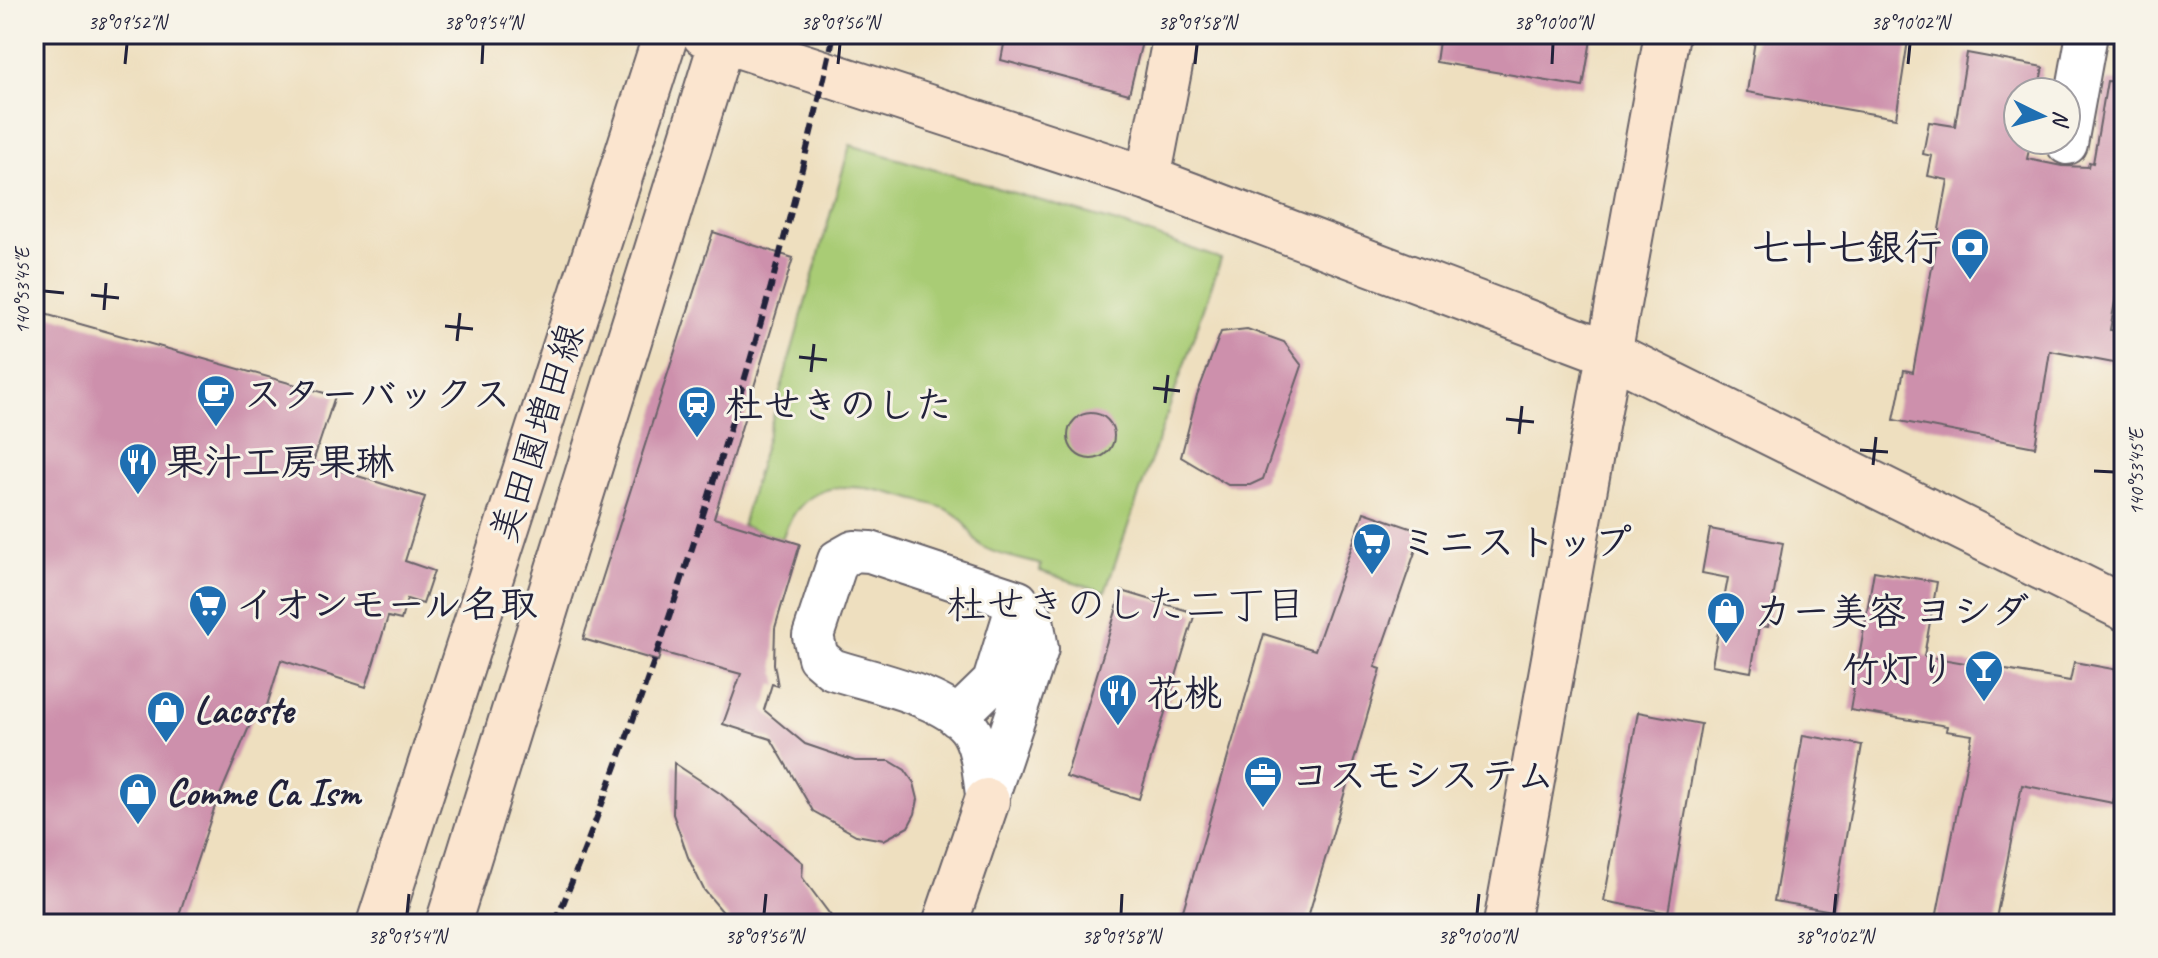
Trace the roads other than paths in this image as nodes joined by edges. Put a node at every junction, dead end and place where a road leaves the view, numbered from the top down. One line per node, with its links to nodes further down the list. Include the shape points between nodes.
1 (666, 34): 13 (street, 美田園増田線)
2 (1176, 34): 7 (street)
3 (1667, 34): 8 (street)
4 (2087, 34): 6 (street)
5 (717, 36): 7 (street); 14 (street, 美田園増田線)
6 (2079, 76)
7 (1148, 179): 8 (street)
8 (1609, 353): 10 (street); 16 (street)
9 (1018, 601): 11 (street, via 993,682); 11 (street, via 870,552 854,551 838,560 813,636 818,657 832,669 947,707); 12 (street, via 1033,619 1038,649)
10 (2124, 608)
11 (957, 717): 12 (street, via 970,730)
12 (987, 801): 15 (street)
13 (379, 924)
14 (448, 924)
15 (945, 924)
16 (1506, 924)

